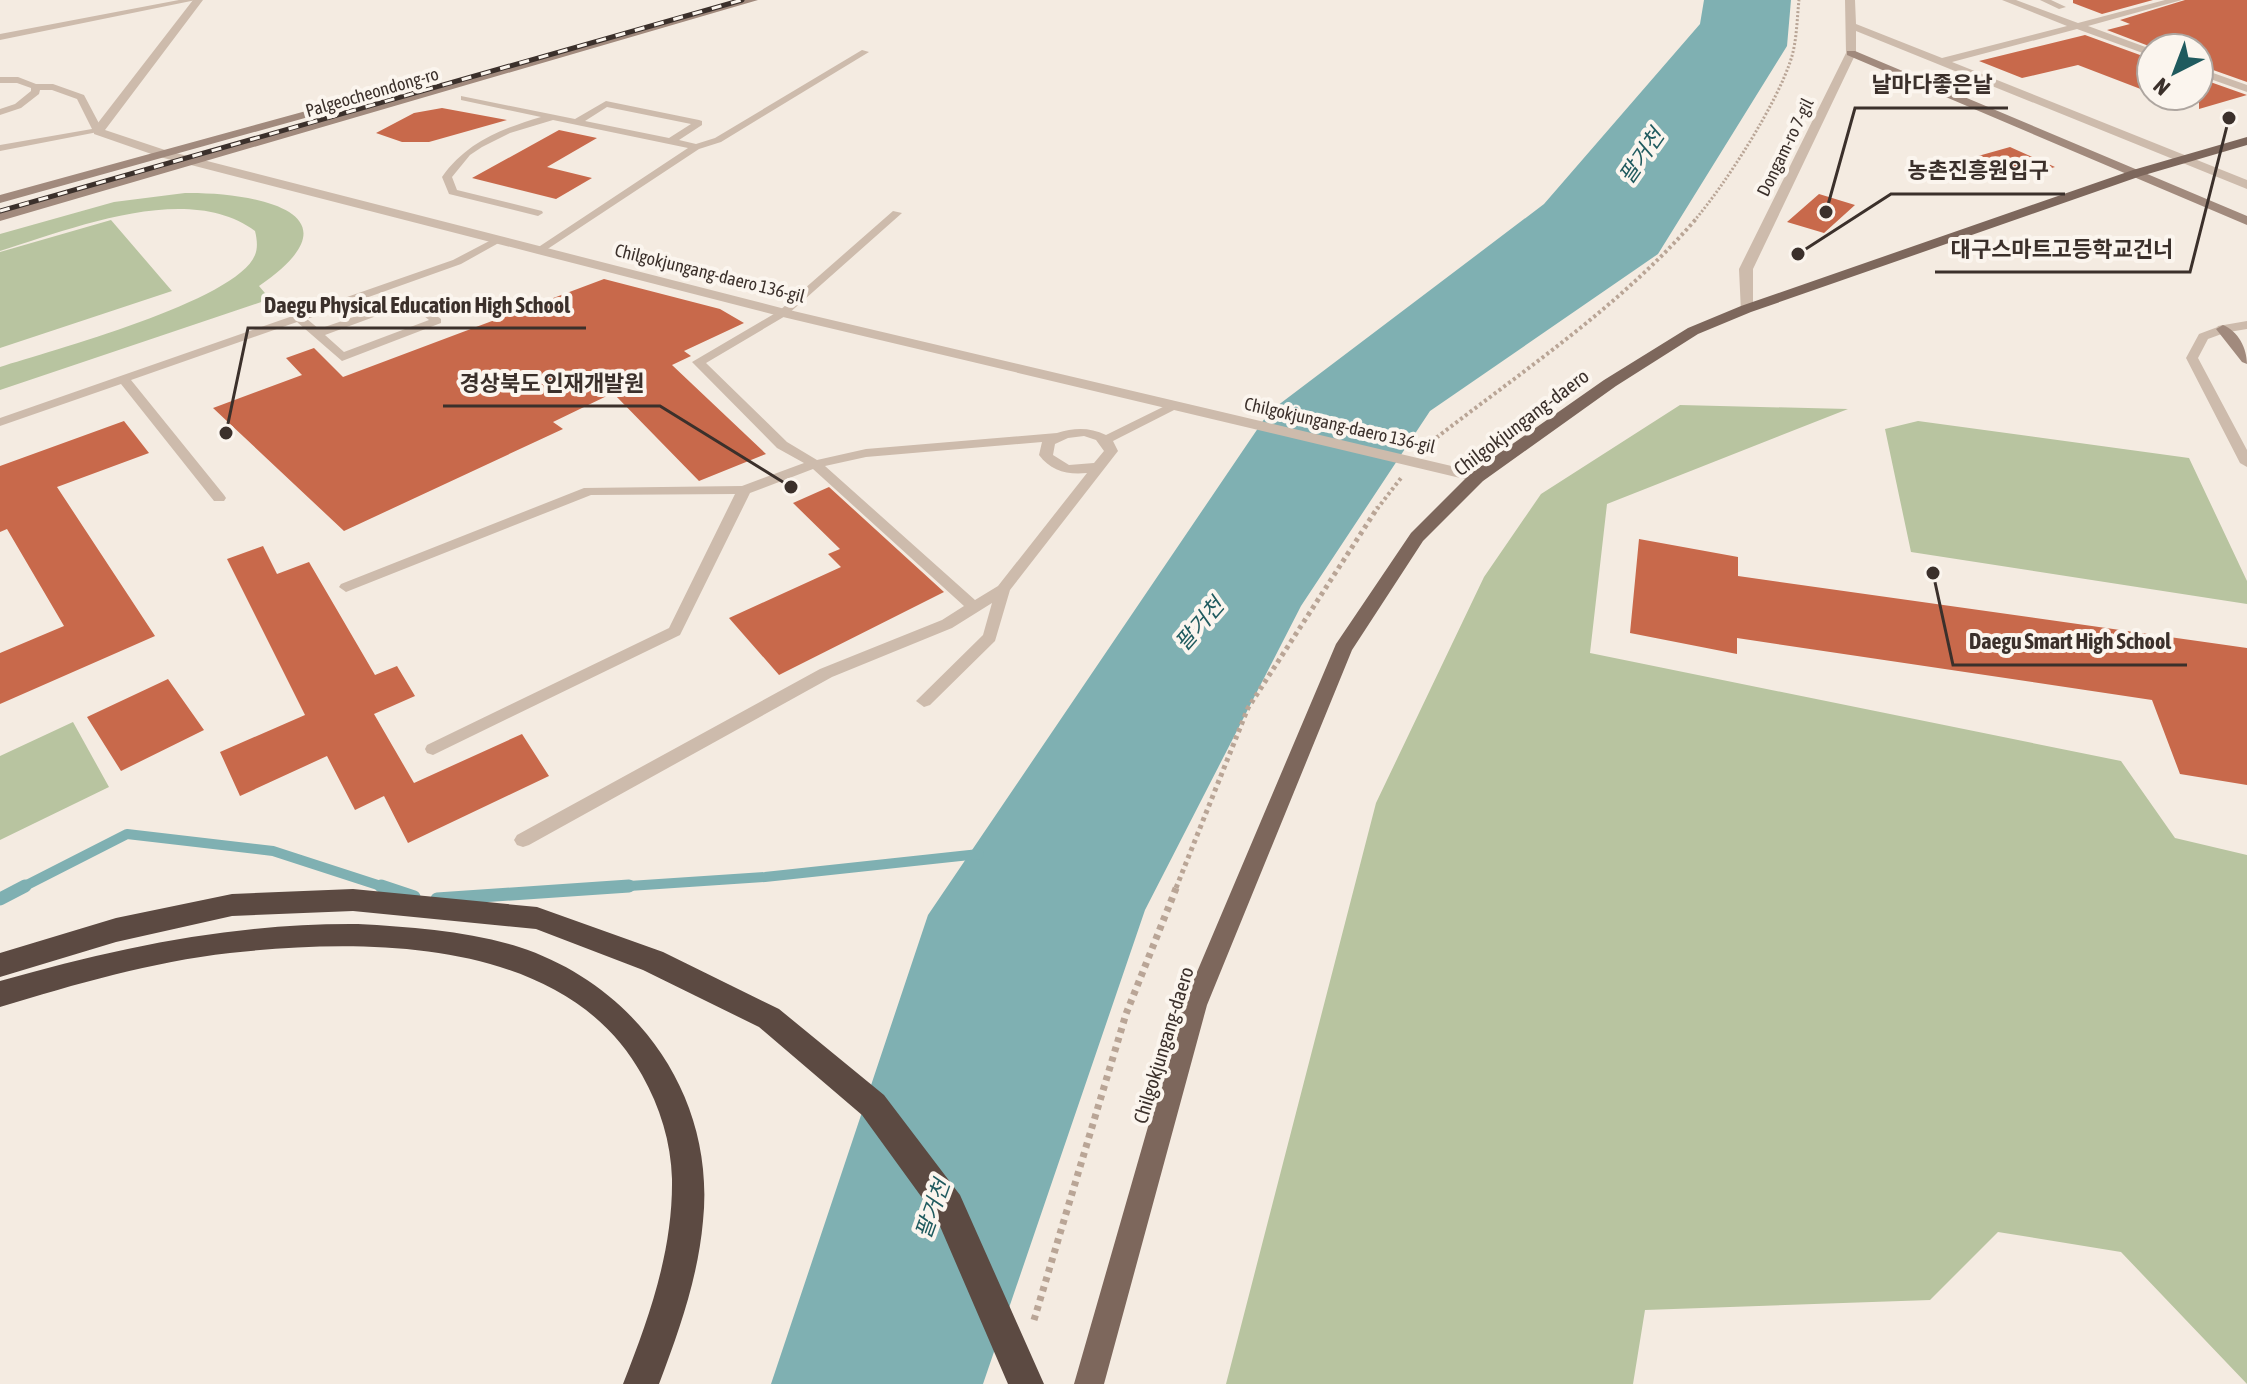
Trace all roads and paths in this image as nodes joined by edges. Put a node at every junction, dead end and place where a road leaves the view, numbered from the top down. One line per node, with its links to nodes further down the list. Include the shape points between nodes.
1 (195, 0): 11 (lane); 24 (street)
2 (712, 0): 29 (street, Palgeocheondong-ro)
3 (753, 0): 31 (street, Palgeocheondong-ro)
4 (1850, 0): 9 (street, Dongam-ro 7-gil)
5 (2007, 0): 10 (street)
6 (2044, 0): 8 (lane)
7 (2177, 0): 10 (street)
8 (2062, 7)
9 (1852, 26): 14 (street, Dongam-ro 7-gil); 15 (street)
10 (2077, 26): 12 (street); 15 (street)
11 (0, 37)
12 (2135, 47)
13 (865, 52): 27 (lane, via 718,140)
14 (1851, 53): 32 (street); 41 (street, Dongam-ro 7-gil, via 1746,269)
15 (1944, 61): 30 (street)
16 (2215, 77): 19 (street)
17 (0, 80): 18 (lane)
18 (35, 87): 21 (lane, via 29,99); 24 (lane, via 81,97)
19 (2247, 89)
20 (464, 98): 22 (lane)
21 (0, 112)
22 (553, 117): 23 (lane); 35 (lane, via 481,142 447,177 453,192)
23 (576, 122): 26 (lane); 26 (lane, via 606,104 699,123)
24 (98, 131): 28 (lane); 29 (street, Chilgokjungang-daero 136-gil)
25 (2247, 141): 30 (main road, Chilgokjungang-daero)
26 (670, 142): 27 (lane)
27 (696, 147): 40 (lane)
28 (0, 148)
29 (164, 154): 31 (street, Chilgokjungang-daero 136-gil); 34 (street, Palgeocheondong-ro)
30 (2185, 160): 32 (main road, Chilgokjungang-daero); 33 (street)
31 (197, 161): 37 (street, Palgeocheondong-ro); 39 (street, Chilgokjungang-daero 136-gil)
32 (2137, 173): 38 (street); 41 (main road, Chilgokjungang-daero)
33 (2247, 185)
34 (0, 199)
35 (538, 213)
36 (897, 213): 42 (lane)
37 (0, 217)
38 (2247, 221)
39 (499, 240): 40 (street, Chilgokjungang-daero 136-gil); 43 (lane, via 457,262)
40 (539, 250): 42 (street, Chilgokjungang-daero 136-gil)
41 (1746, 309): 56 (main road, Chilgokjungang-daero, via 1693,331)
42 (783, 313): 49 (street, Chilgokjungang-daero 136-gil); 54 (lane, via 698,362 782,445)
43 (299, 318): 46 (lane); 48 (lane)
44 (2247, 325): 45 (street)
45 (2223, 329): 47 (street); 53 (lane, via 2203,337 2192,358)
46 (317, 334): 46 (lane, via 342,357 437,321 411,300)
47 (2247, 359)
48 (124, 379): 50 (lane); 58 (lane)
49 (1174, 407): 52 (lane); 56 (street, Chilgokjungang-daero 136-gil)
50 (0, 422)
51 (1056, 437): 52 (lane, via 1087,432); 54 (lane, via 866,453); 55 (lane, via 1046,448 1049,461 1065,469)
52 (1105, 440): 55 (lane, via 1109,457)
53 (2247, 463)
54 (815, 464): 57 (lane); 61 (lane)
55 (1096, 467): 60 (lane)
56 (1477, 477): 69 (main road, Chilgokjungang-daero, via 1417,537 1343,649 1195,1005)
57 (744, 490): 59 (lane, via 589,491); 63 (lane, via 675,631)
58 (219, 498)
59 (346, 587)
60 (1003, 589): 61 (lane); 62 (lane, via 990,637)
61 (974, 607): 64 (lane, via 947,624 826,673)
62 (924, 701)
63 (433, 749)
64 (523, 840)
65 (0, 965): 68 (highway, via 116,930 232,905 353,900 537,918 653,961 769,1018 873,1105 948,1206)
66 (0, 994): 67 (highway, via 147,955 295,937 364,937 452,944 523,960 603,1004 658,1069 685,1144 688,1183 681,1272)
67 (641, 1384)
68 (1026, 1384)
69 (1089, 1384)

